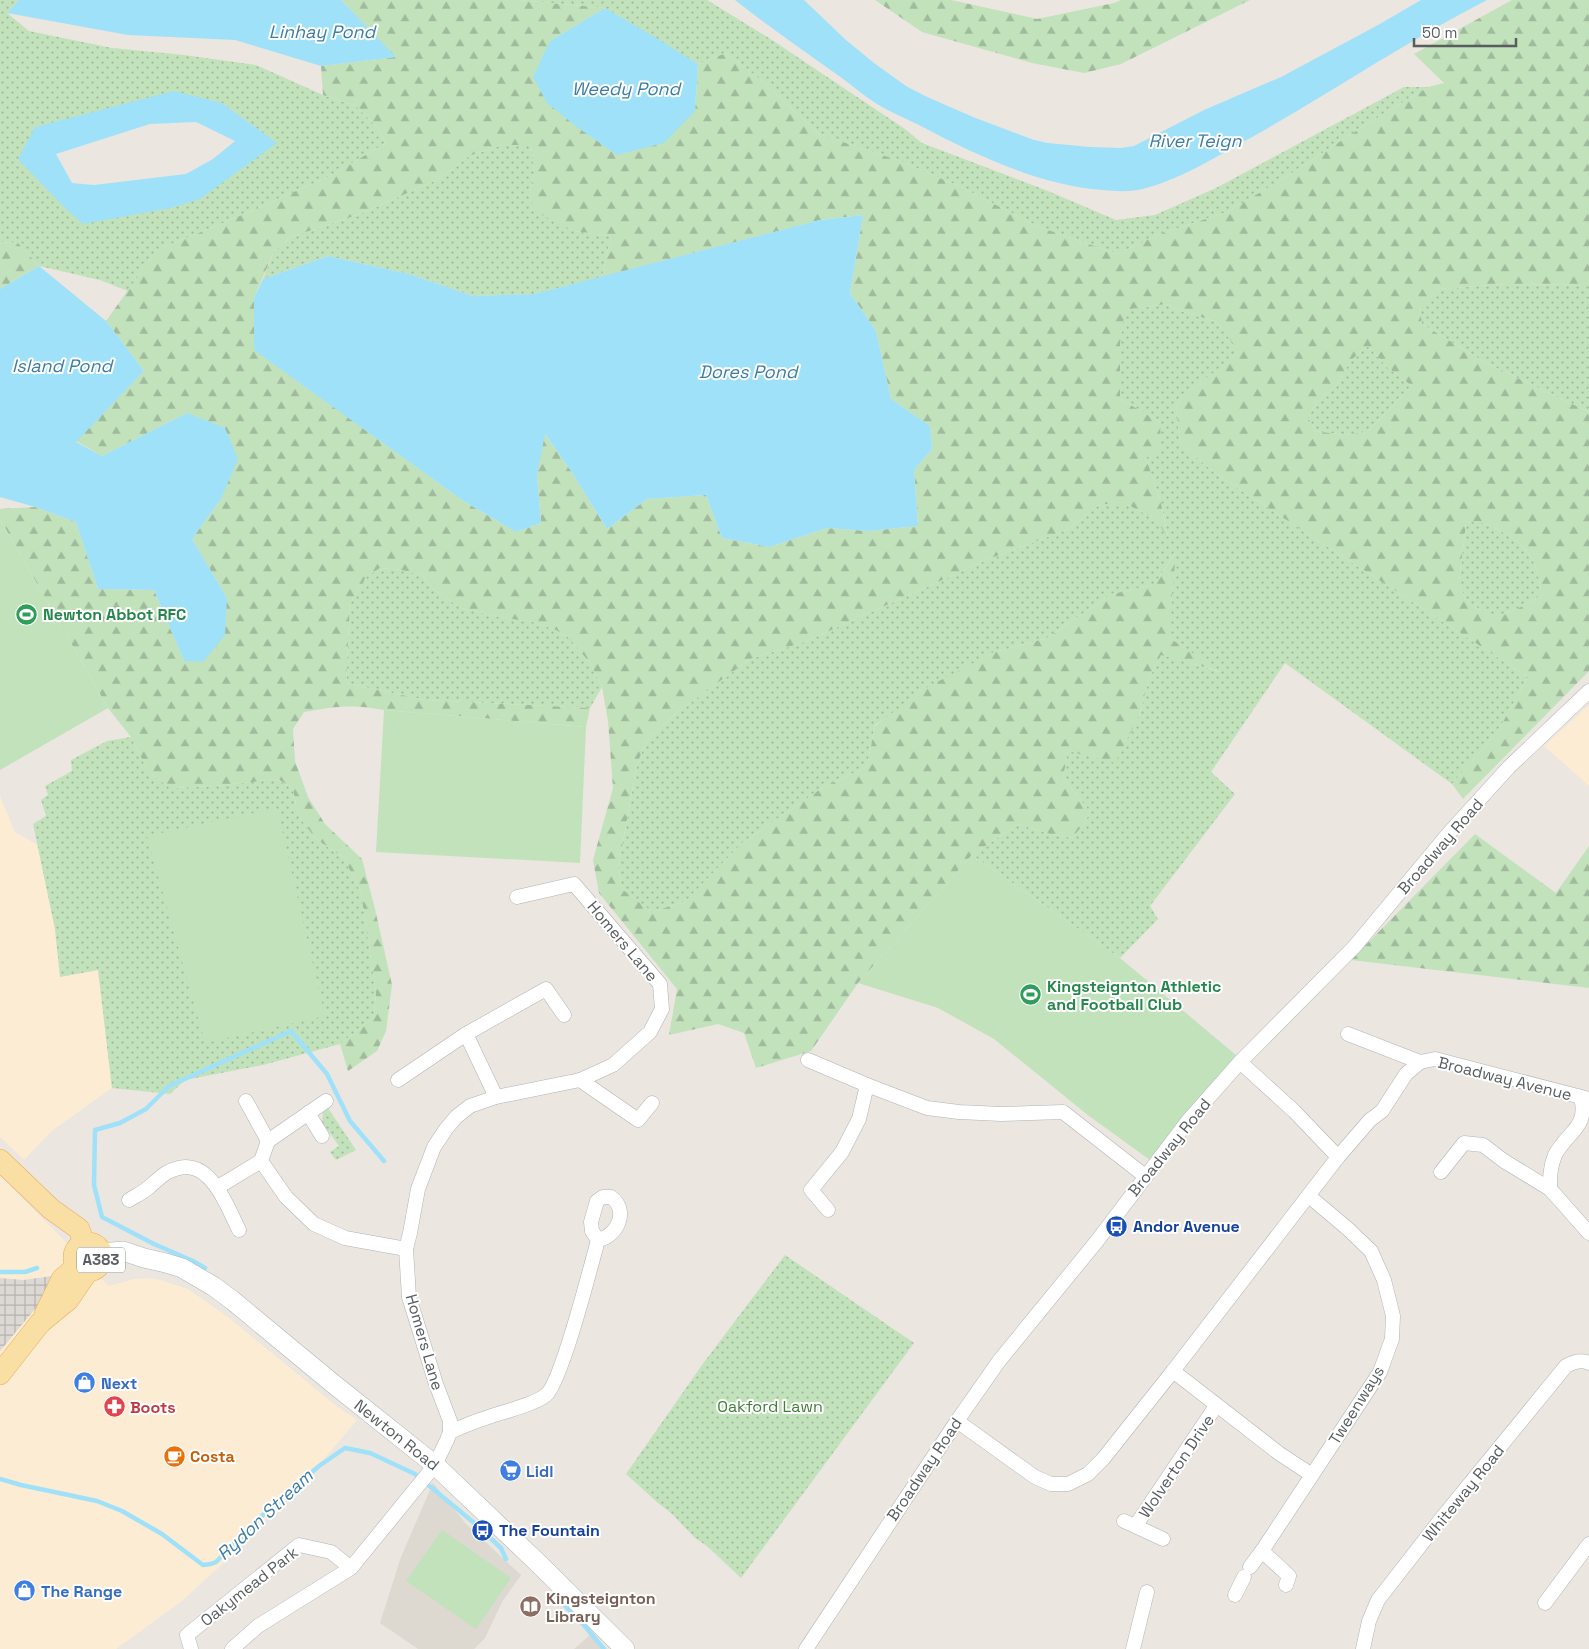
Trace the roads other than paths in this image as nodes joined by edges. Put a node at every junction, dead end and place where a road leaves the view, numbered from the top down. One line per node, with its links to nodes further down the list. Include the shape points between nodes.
1 (1589, 691): 7 (street, Broadway Road, via 1509,767 1355,946)
2 (517, 896): 10 (street, Homers Lane, via 574,884 660,984 662,1008 650,1032 614,1065)
3 (564, 1016): 4 (street, via 546,989)
4 (466, 1034): 9 (street); 12 (street)
5 (1348, 1034): 8 (street, Broadway Avenue)
6 (808, 1060): 11 (street)
7 (1240, 1062): 20 (street); 24 (street, Broadway Road)
8 (1420, 1062): 13 (street, Broadway Avenue, via 1435,1059); 20 (street, Broadway Avenue, via 1406,1074 1382,1111)
9 (398, 1080)
10 (580, 1080): 12 (street, Homers Lane); 16 (street, via 638,1120)
11 (868, 1085): 24 (street, via 927,1108 1001,1114 1063,1112); 29 (street, via 859,1119 842,1152 811,1190)
12 (496, 1097): 33 (street, Homers Lane, via 470,1106 456,1117 434,1147 418,1189)
13 (1585, 1099): 26 (street, via 1583,1124 1562,1144 1556,1155 1550,1170)
14 (246, 1101): 19 (street)
15 (326, 1101): 17 (street)
16 (652, 1103)
17 (308, 1113): 18 (street); 19 (street)
18 (322, 1136)
19 (268, 1141): 22 (street)
20 (1338, 1157): 27 (street)
21 (0, 1160): 34 (main road, A383, via 61,1217 62,1236)
22 (261, 1161): 25 (street); 33 (street, via 286,1197 314,1224 345,1238)
23 (1441, 1172): 26 (street, via 1464,1143 1483,1144)
24 (1145, 1176): 39 (street, Broadway Road, via 999,1361)
25 (218, 1187): 28 (street, via 195,1168 182,1166); 30 (street)
26 (1550, 1189): 31 (street)
27 (1309, 1196): 37 (street); 42 (street, Tweenways, via 1371,1251 1384,1280 1393,1316 1392,1339 1380,1372)
28 (129, 1200)
29 (828, 1210)
30 (239, 1230)
31 (1589, 1233)
32 (598, 1240): 40 (street, via 568,1344 548,1394 537,1401)
33 (406, 1249): 40 (street, Homers Lane, via 409,1297 450,1421)
34 (88, 1258): 36 (main road, A383, via 62,1279 40,1324); 41 (main road, Newton Road, via 123,1251 182,1268 213,1286 281,1339)
35 (1589, 1363): 56 (street, Whiteway Road, via 1575,1361 1566,1366 1436,1526 1378,1600)
36 (2, 1368)
37 (1173, 1371): 38 (street, Wolverton Drive); 39 (street, via 1103,1459 1088,1474 1068,1484 1051,1484 1035,1477)
38 (1216, 1406): 42 (street, Wolverton Drive); 43 (street, Wolverton Drive, via 1130,1523)
39 (957, 1421): 54 (street, Broadway Road)
40 (450, 1432): 41 (street)
41 (430, 1470): 46 (street); 53 (main road, Newton Road)
42 (1312, 1475): 45 (street, Tweenways)
43 (1164, 1539)
44 (1589, 1544): 50 (street)
45 (1262, 1552): 47 (street, via 1289,1576); 49 (street, Tweenways)
46 (351, 1568): 51 (street, Oakymead Park, via 331,1552 299,1545 187,1635); 52 (street, via 258,1626)
47 (1286, 1585)
48 (1146, 1592): 55 (street)
49 (1235, 1595)
50 (1545, 1603)
51 (191, 1649)
52 (232, 1649)
53 (625, 1649)
54 (806, 1649)
55 (1133, 1649)
56 (1363, 1649)

